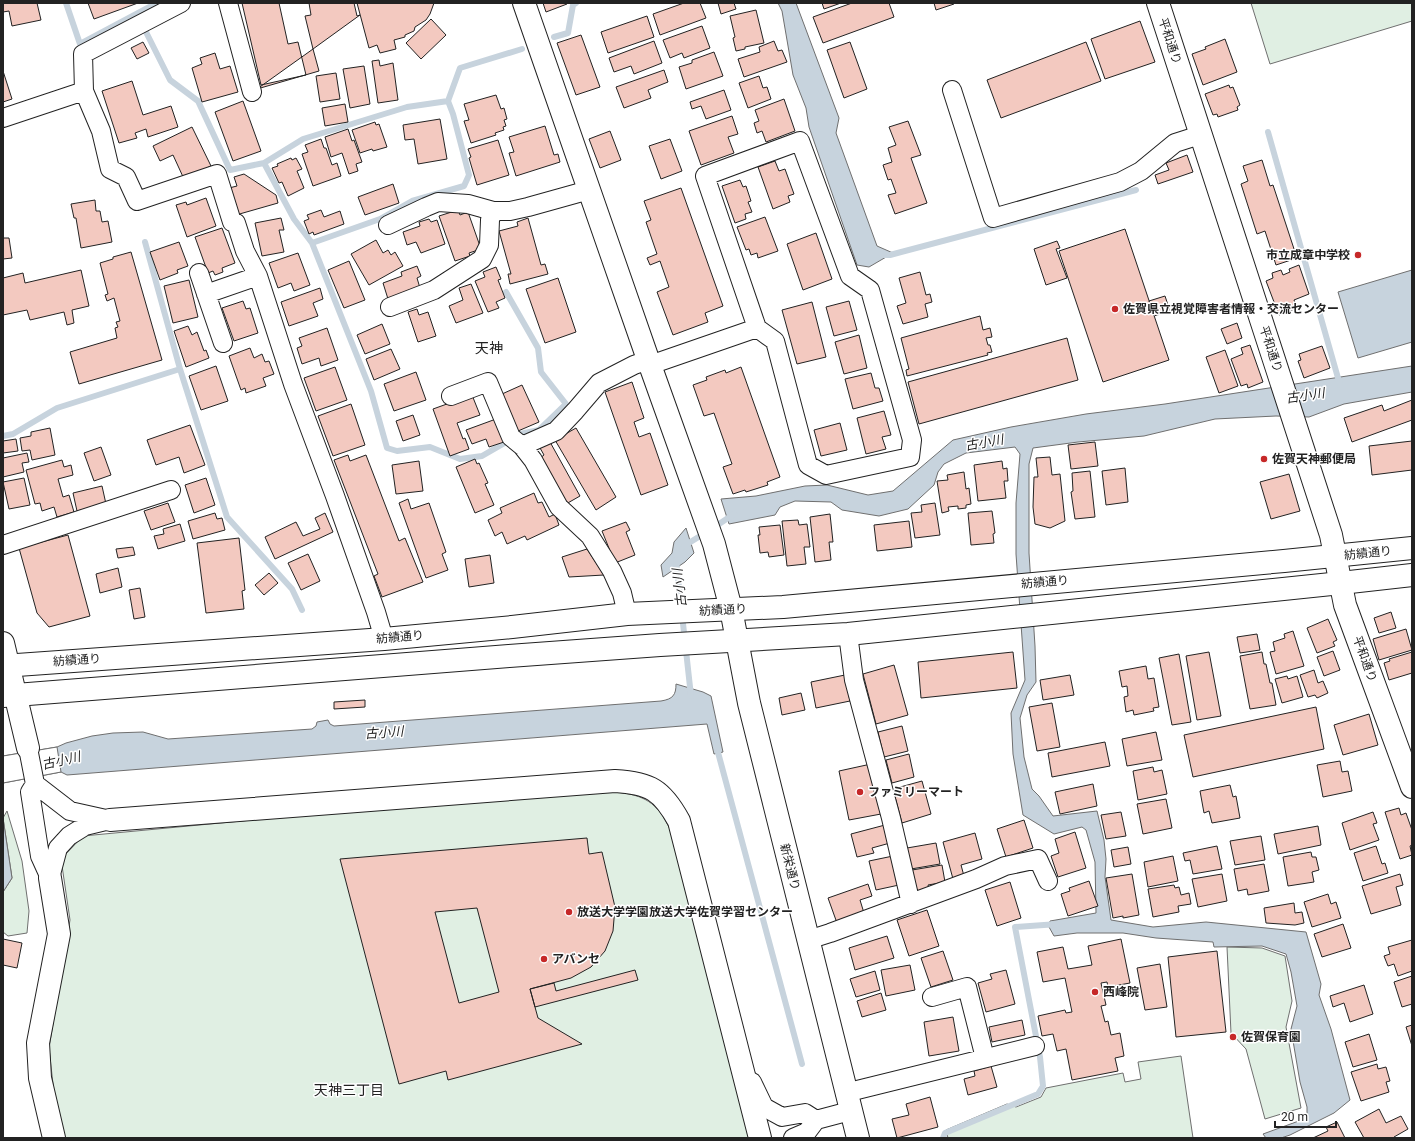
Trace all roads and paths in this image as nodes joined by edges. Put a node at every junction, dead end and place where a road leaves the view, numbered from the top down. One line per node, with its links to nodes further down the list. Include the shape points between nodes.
1 (181, 3): 5 (street, via 83,54)
2 (228, 3): 7 (street)
3 (524, 3): 10 (main road, 新栄通り)
4 (1158, 3): 9 (main road, 平和通り)
5 (84, 90): 8 (street); 14 (street, via 100,131 110,169 126,178 137,201 217,174 232,222 236,223 245,251)
6 (952, 90): 9 (street, via 993,218 1120,182 1140,171 1174,143)
7 (252, 92)
8 (3, 118)
9 (1200, 135): 25 (main road, 平和通り)
10 (589, 190): 11 (street, via 510,211); 19 (main road, 新栄通り)
11 (493, 211): 12 (street, via 468,204 438,202); 16 (street, via 489,245 482,259 434,290)
12 (388, 225)
13 (199, 273): 15 (street)
14 (258, 276): 15 (street); 31 (street, via 293,384)
15 (206, 294): 18 (street)
16 (390, 308)
17 (757, 328): 17 (street, via 705,176 800,141 850,276 870,290 912,440 910,458 826,475 808,465 775,341); 19 (street)
18 (223, 343)
19 (649, 363): 21 (street, via 634,365 599,383 556,431 541,439); 28 (main road, 新栄通り, via 714,544)
20 (451, 396): 21 (street, via 488,382)
21 (516, 441): 29 (street, via 533,460 559,507 590,536 612,571)
22 (170, 490): 23 (street)
23 (3, 545)
24 (1412, 548): 25 (main road, 紡績通り)
25 (1336, 556): 27 (main road, 平和通り); 28 (main road, 紡績通り, via 783,607)
26 (1412, 575): 27 (main road)
27 (1341, 583): 30 (main road); 38 (main road, 平和通り, via 1345,606)
28 (721, 610): 29 (main road, 紡績通り); 32 (main road, 新栄通り)
29 (627, 614): 31 (main road, 紡績通り)
30 (848, 634): 32 (main road); 42 (street, via 854,680)
31 (384, 638): 34 (main road, 紡績通り)
32 (738, 641): 35 (main road); 43 (main road, 新栄通り, via 749,703)
33 (3, 643): 34 (main road)
34 (6, 665): 35 (main road)
35 (9, 695): 36 (main road, via 25,731)
36 (28, 748): 37 (street)
37 (35, 784): 39 (street, via 70,811); 40 (street, via 30,792 40,856)
38 (1412, 787)
39 (110, 820): 40 (street, via 85,826 69,836 58,848); 46 (main road, via 615,781 644,785 657,791 670,804 679,821)
40 (50, 878): 50 (main road, via 59,934 38,1044 40,1078)
41 (1048, 882): 42 (street, via 1038,859 1005,866)
42 (911, 904): 43 (street)
43 (808, 940): 48 (main road, 新栄通り)
44 (932, 997): 47 (street, via 967,987)
45 (1035, 1046): 47 (street)
46 (738, 1053): 49 (street, via 764,1107 782,1117 805,1113); 51 (main road)
47 (985, 1058): 48 (street)
48 (848, 1102): 49 (street); 53 (main road, 新栄通り)
49 (816, 1120): 52 (street, via 806,1132)
50 (54, 1138)
51 (760, 1138)
52 (793, 1138)
53 (858, 1138)

